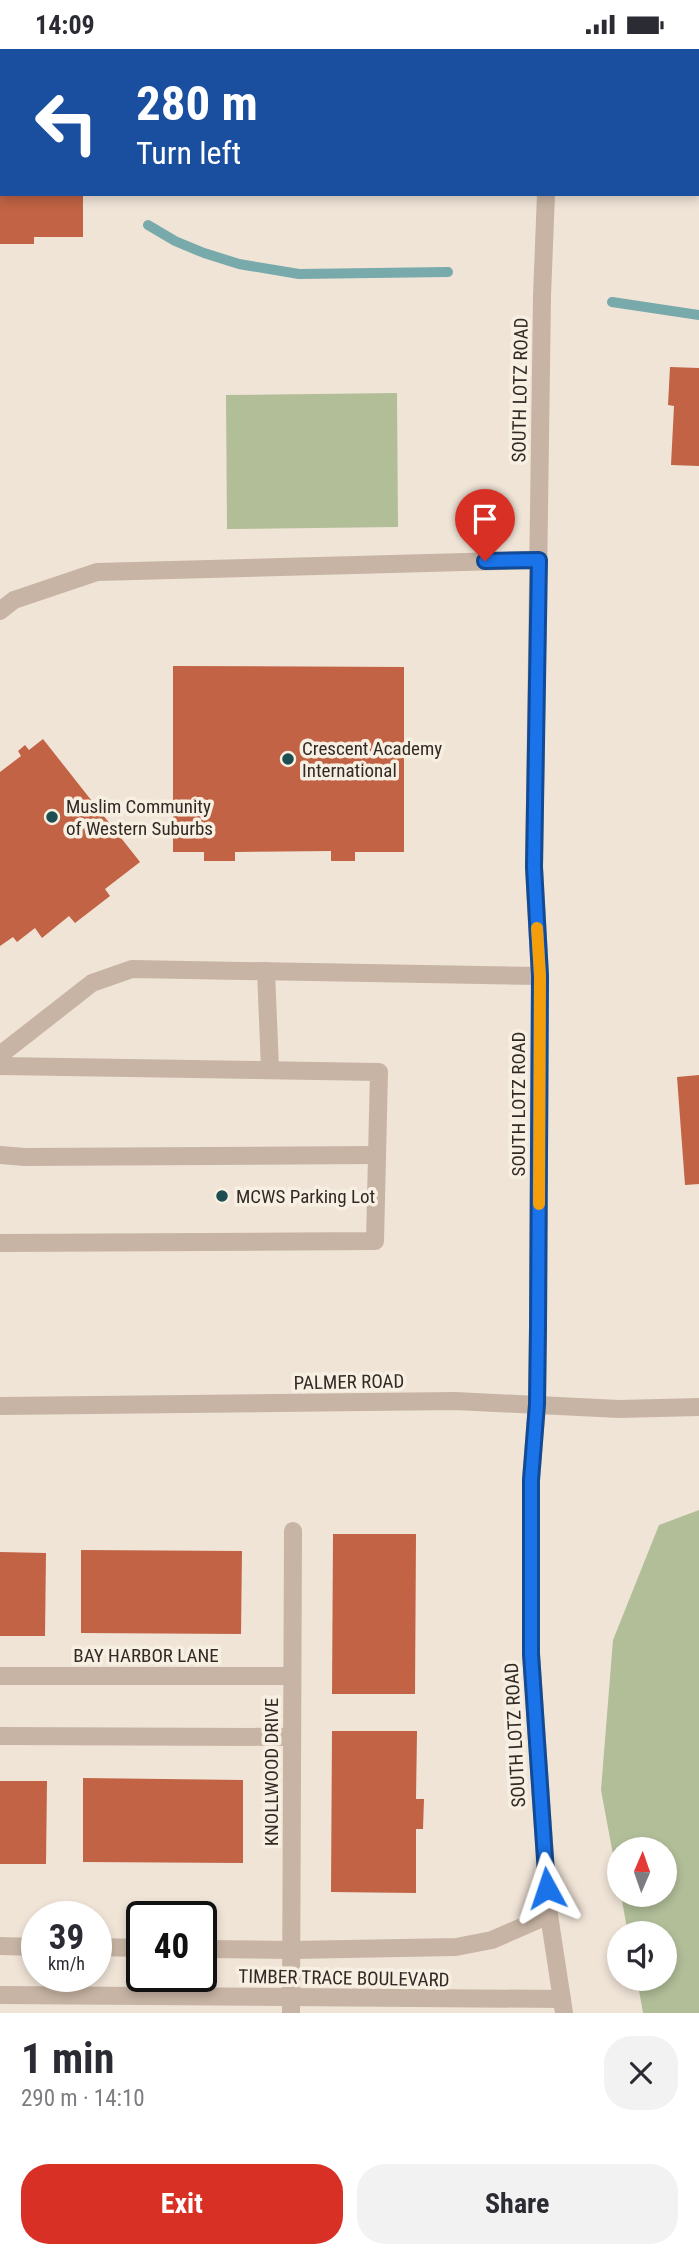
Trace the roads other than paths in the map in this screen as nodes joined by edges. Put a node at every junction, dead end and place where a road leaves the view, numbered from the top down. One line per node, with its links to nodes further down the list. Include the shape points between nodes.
1 (546, 196): 2 (street, SOUTH LOTZ ROAD)
2 (539, 560): 3 (street, via 97,572 14,600); 5 (street, SOUTH LOTZ ROAD, via 534,867)
3 (0, 611)
4 (266, 971): 5 (street); 6 (street, via 131,969 92,983); 8 (street)
5 (540, 976): 12 (street, SOUTH LOTZ ROAD)
6 (0, 1055)
7 (0, 1066): 8 (street)
8 (270, 1069): 10 (street, via 379,1072)
9 (0, 1155): 10 (street)
10 (377, 1155): 11 (street, via 375,1241)
11 (0, 1243)
12 (537, 1404): 13 (street, PALMER ROAD); 14 (street, PALMER ROAD); 20 (street, SOUTH LOTZ ROAD, via 531,1480 531,1654)
13 (0, 1406)
14 (699, 1407)
15 (293, 1531): 16 (street, KNOLLWOOD DRIVE)
16 (292, 1676): 17 (street, BAY HARBOR LANE); 19 (street, KNOLLWOOD DRIVE)
17 (0, 1677)
18 (0, 1736): 19 (street)
19 (291, 1737): 24 (street, KNOLLWOOD DRIVE)
20 (549, 1915): 24 (street, TIMBER TRACE BOULEVARD, via 492,1940 456,1947); 27 (street, SOUTH LOTZ ROAD)
21 (0, 1946): 22 (street)
22 (21, 1947)
23 (217, 1949): 24 (street, TIMBER TRACE BOULEVARD)
24 (292, 1950): 26 (street, KNOLLWOOD DRIVE)
25 (0, 1995): 26 (street, TIMBER TRACE BOULEVARD)
26 (291, 2005): 27 (street, TIMBER TRACE BOULEVARD)
27 (563, 2006)

